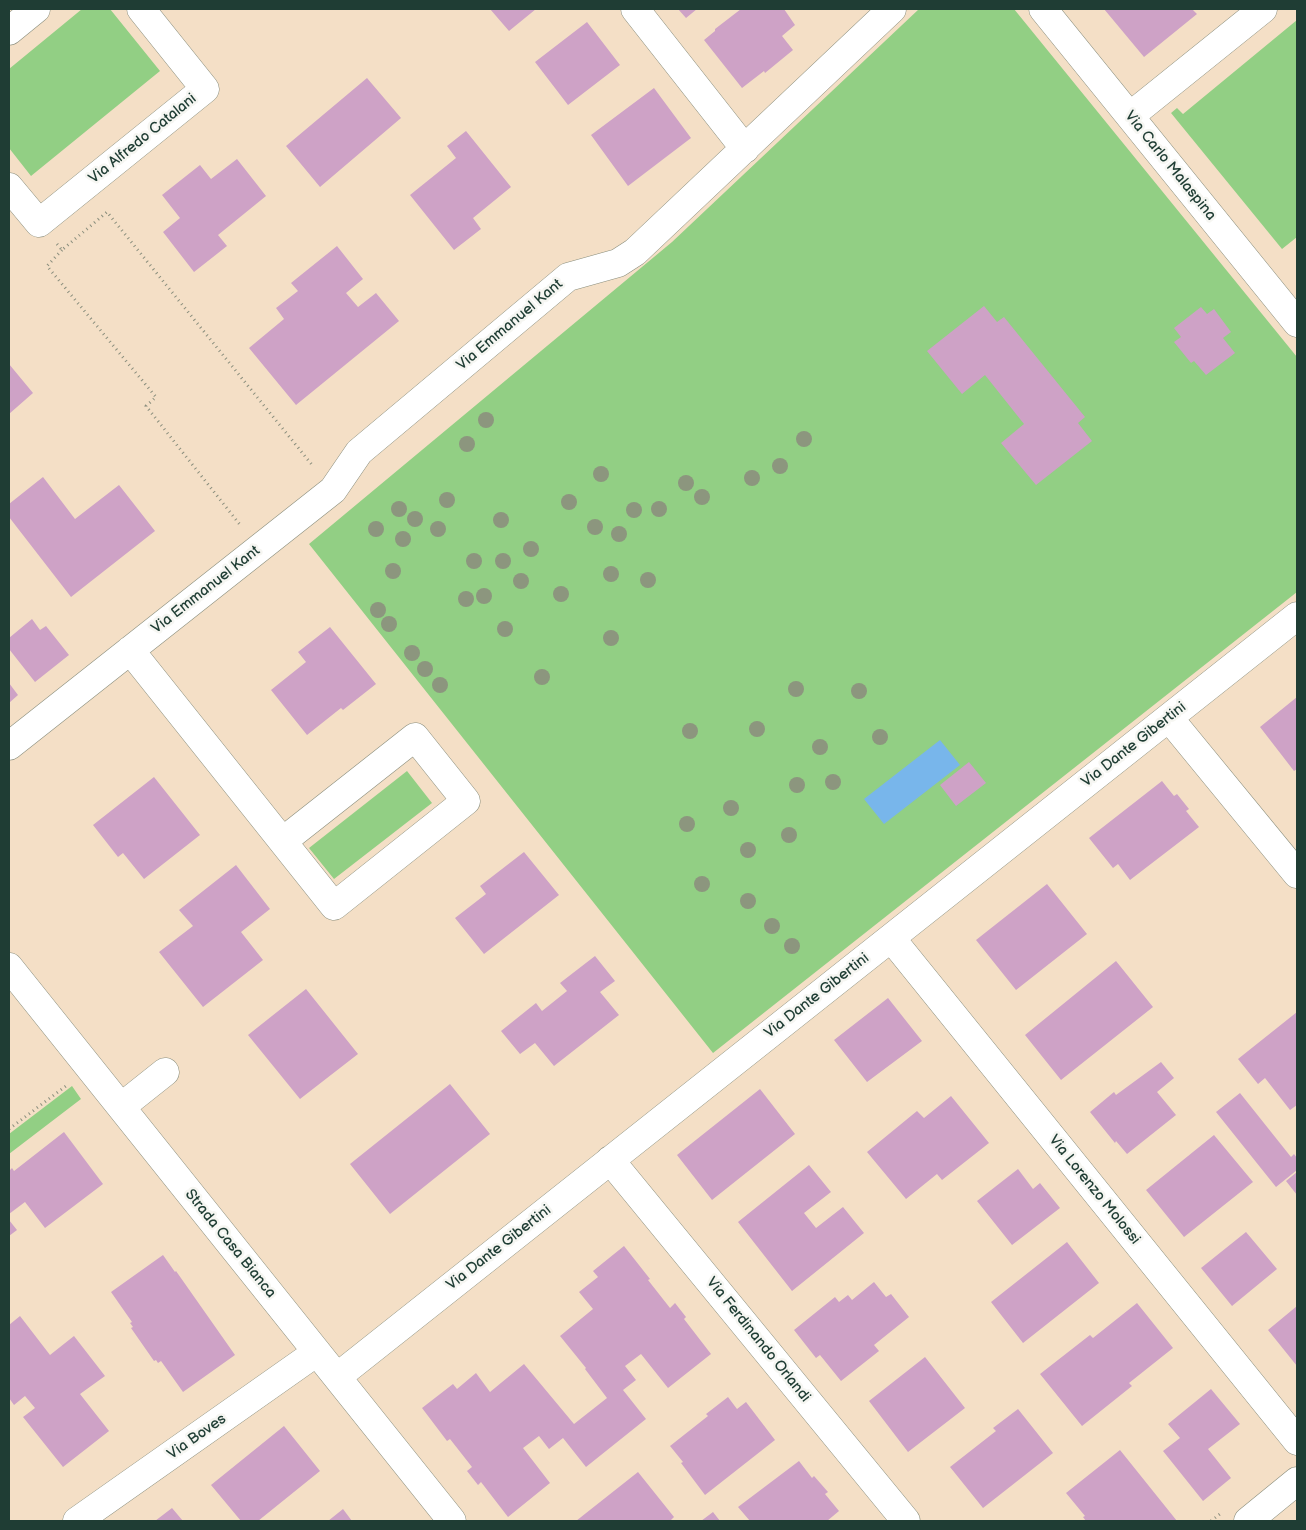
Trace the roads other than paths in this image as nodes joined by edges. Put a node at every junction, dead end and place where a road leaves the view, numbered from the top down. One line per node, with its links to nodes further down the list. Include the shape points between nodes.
1 (36, 9): 7 (street)
2 (141, 9): 10 (street, Via Alfredo Catalani, via 205,89 39,224)
3 (635, 9): 9 (street)
4 (892, 9): 9 (street, Via Emmanuel Kant)
5 (1043, 9): 8 (street, Via Carlo Malaspina)
6 (1263, 9): 8 (street)
7 (9, 31)
8 (1130, 116): 11 (street, Via Carlo Malaspina)
9 (746, 149): 13 (street, Via Emmanuel Kant, via 635,252 618,263 568,277 359,452 333,490)
10 (9, 188)
11 (1294, 312)
12 (1297, 616): 14 (street, Via Dante Gibertini)
13 (130, 650): 15 (street, Via Emmanuel Kant); 16 (street)
14 (1169, 718): 17 (street); 18 (street, Via Dante Gibertini)
15 (9, 746)
16 (283, 841): 16 (street, via 334,906 466,802 415,738)
17 (1297, 874)
18 (891, 938): 22 (street, Via Dante Gibertini); 25 (street, Via Lorenzo Molossi)
19 (9, 967): 21 (street, Strada Casa Bianca)
20 (165, 1072): 21 (street)
21 (121, 1107): 23 (street, Strada Casa Bianca)
22 (610, 1160): 24 (street, Via Dante Gibertini); 29 (street, Via Ferdinando Orlandi)
23 (317, 1352): 24 (street, Strada Casa Bianca); 27 (street, Via Boves)
24 (336, 1376): 28 (street, Strada Casa Bianca)
25 (1297, 1441)
26 (1297, 1481): 30 (street)
27 (76, 1521)
28 (452, 1521)
29 (906, 1521)
30 (1248, 1521)

